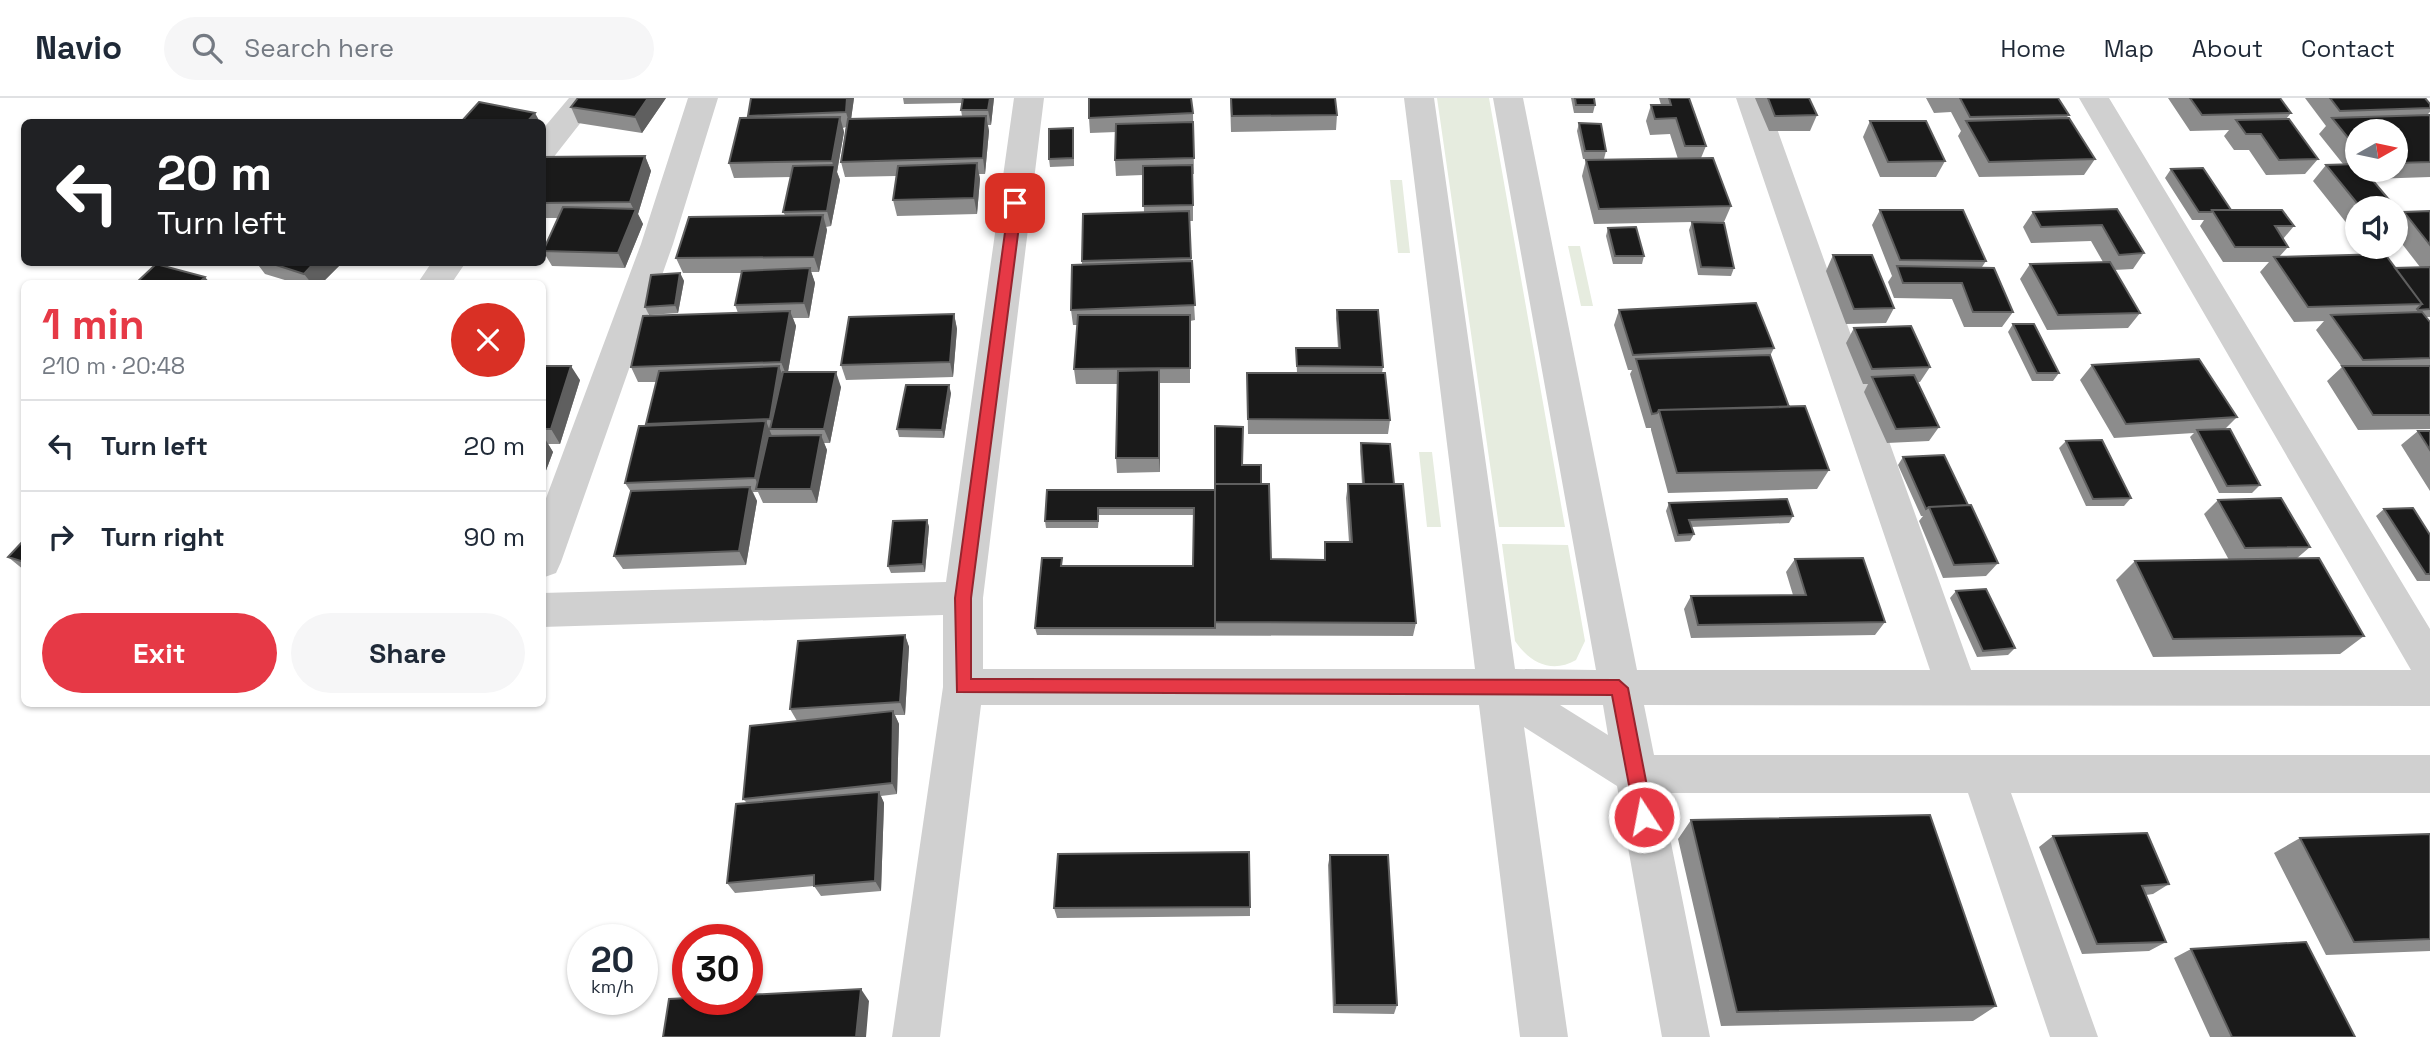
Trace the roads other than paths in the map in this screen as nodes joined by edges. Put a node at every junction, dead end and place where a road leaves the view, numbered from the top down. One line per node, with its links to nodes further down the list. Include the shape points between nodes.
1 (585, 98): 8 (street)
2 (703, 98): 11 (street, via 657,244)
3 (1029, 98): 12 (street)
4 (1419, 98): 16 (street)
5 (1508, 98): 17 (street)
6 (1751, 98): 18 (street)
7 (2094, 98): 14 (street)
8 (546, 146)
9 (447, 266): 10 (street)
10 (436, 280)
11 (546, 551)
12 (963, 598): 13 (street); 15 (street)
13 (546, 610)
14 (2430, 665)
15 (963, 687): 16 (street); 23 (street)
16 (1496, 688): 17 (street); 20 (street); 24 (street)
17 (1619, 688): 18 (street); 20 (street)
18 (1957, 688): 19 (street)
19 (2430, 688)
20 (1635, 774): 22 (street); 25 (street)
21 (2430, 774): 22 (street)
22 (1983, 775): 26 (street)
23 (916, 1037)
24 (1544, 1037)
25 (1686, 1037)
26 (2074, 1037)

